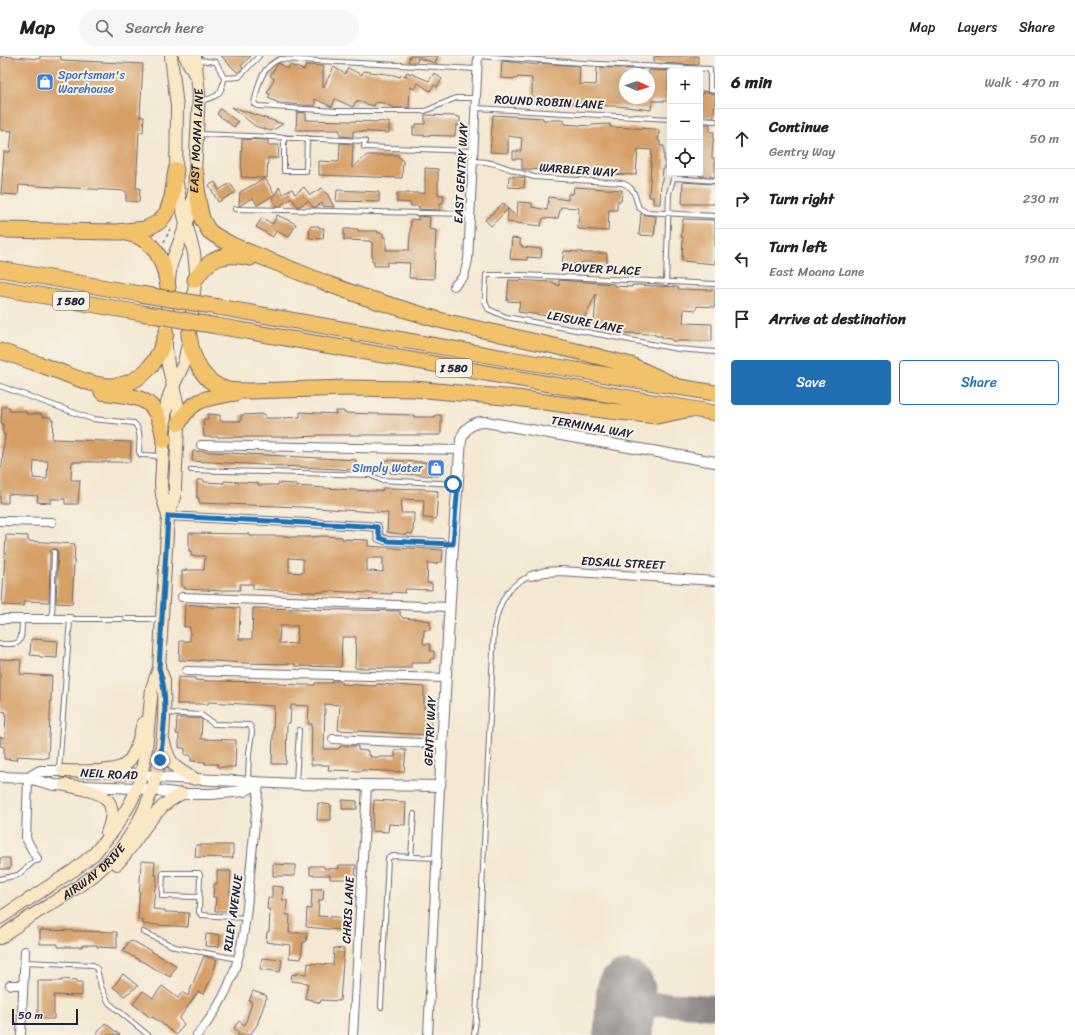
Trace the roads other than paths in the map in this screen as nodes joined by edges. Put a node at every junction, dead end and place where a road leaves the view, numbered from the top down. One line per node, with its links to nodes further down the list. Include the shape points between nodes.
1 (172, 56): 19 (main road, EAST MOANA LANE, via 177,107)
2 (259, 56): 6 (lane, via 239,77)
3 (478, 56): 5 (street, EAST GENTRY WAY); 7 (lane, via 710,69 710,90)
4 (192, 57): 6 (lane, via 216,62); 9 (main road, EAST MOANA LANE)
5 (478, 69): 8 (street, EAST GENTRY WAY); 8 (lane, via 280,59 263,72 254,104 336,111 425,111 456,98)
6 (224, 78): 9 (lane, via 222,90 215,97)
7 (715, 91)
8 (476, 98): 10 (street, EAST GENTRY WAY)
9 (198, 102): 14 (main road, EAST MOANA LANE)
10 (476, 108): 11 (lane, ROUND ROBIN LANE); 17 (street, EAST GENTRY WAY)
11 (667, 119)
12 (703, 120): 13 (lane)
13 (715, 121)
14 (197, 134): 15 (lane); 20 (main road, EAST MOANA LANE)
15 (284, 138): 16 (lane); 16 (lane, via 284,171 306,171)
16 (307, 138): 17 (lane, via 365,141 364,147)
17 (474, 151): 18 (street, EAST GENTRY WAY)
18 (473, 161): 25 (lane, WARBLER WAY, via 499,164 520,174 534,177 622,183 634,190 639,208 646,212); 26 (street, EAST GENTRY WAY)
19 (176, 170): 28 (main road, EAST MOANA LANE, via 177,188); 30 (highway, via 171,204 163,218 145,229)
20 (196, 174): 28 (main road, EAST MOANA LANE, via 193,204); 31 (highway, via 202,219 209,231 227,243)
21 (674, 176): 25 (lane, via 669,193)
22 (681, 176): 23 (lane)
23 (715, 181)
24 (235, 209): 26 (lane)
25 (669, 212): 27 (lane, WARBLER WAY); 35 (lane)
26 (470, 214): 37 (street, EAST GENTRY WAY, via 468,260 464,276)
27 (715, 216)
28 (187, 225): 34 (main road, EAST MOANA LANE, via 196,263); 38 (main road, EAST MOANA LANE, via 174,253)
29 (0, 230): 30 (highway)
30 (117, 232): 38 (highway, via 140,237 153,248 164,264)
31 (284, 266): 34 (highway, via 245,257 223,256 204,266); 45 (highway, via 404,310 631,365)
32 (0, 269): 45 (highway, I 580, bridge, via 516,360)
33 (486, 275): 35 (lane, PLOVER PLACE); 43 (lane, LEISURE LANE, via 485,301 488,309 506,317 678,349)
34 (195, 280): 41 (main road, EAST MOANA LANE)
35 (666, 282): 36 (lane, PLOVER PLACE)
36 (715, 284)
37 (454, 286)
38 (168, 287): 40 (main road, EAST MOANA LANE)
39 (0, 288): 50 (highway, I 580, bridge)
40 (166, 334): 44 (highway, via 154,362 146,373 132,381 110,386); 47 (main road, EAST MOANA LANE, via 166,357)
41 (189, 335): 47 (main road, EAST MOANA LANE, via 184,363); 48 (highway, via 194,358 210,381 229,390)
42 (0, 350): 44 (highway)
43 (715, 352)
44 (56, 370): 54 (highway, via 92,390 130,396 146,402 160,420)
45 (674, 385): 49 (highway, I 580)
46 (0, 386): 57 (lane, via 92,419 134,423 139,431 141,455)
47 (173, 387): 52 (main road, EAST MOANA LANE); 54 (main road, EAST MOANA LANE, via 167,403)
48 (250, 391): 50 (highway, via 414,389 516,398 658,416); 52 (highway, via 200,401 188,409)
49 (715, 393)
50 (691, 409): 51 (highway, I 580)
51 (715, 413)
52 (179, 423): 61 (main road, EAST MOANA LANE, via 174,494)
53 (466, 429): 56 (street, GENTRY WAY); 58 (street, TERMINAL WAY, via 477,422 486,422)
54 (164, 440): 57 (main road, EAST MOANA LANE)
55 (201, 445): 56 (street)
56 (460, 450): 60 (street, GENTRY WAY)
57 (163, 456): 61 (main road, EAST MOANA LANE, via 162,495)
58 (715, 462)
59 (191, 470): 60 (lane, via 370,475 381,480)
60 (458, 484): 65 (street, GENTRY WAY)
61 (168, 516): 64 (street, via 377,527 380,538 388,541); 75 (main road, EAST MOANA LANE)
62 (0, 521): 63 (street)
63 (52, 522)
64 (441, 544): 65 (lane)
65 (453, 544): 70 (street, GENTRY WAY)
66 (54, 552): 72 (lane)
67 (531, 576): 68 (street, EDSALL STREET, via 560,571); 123 (lane, via 512,588 502,600 494,629)
68 (715, 581)
69 (182, 597): 70 (street)
70 (449, 607): 79 (street, GENTRY WAY)
71 (0, 619): 74 (street)
72 (52, 619): 73 (street); 74 (street)
73 (70, 619): 75 (lane); 86 (lane)
74 (22, 620): 76 (lane, via 19,642 14,645)
75 (162, 620): 77 (main road, EAST MOANA LANE)
76 (0, 644)
77 (159, 668): 80 (main road, EAST MOANA LANE); 81 (main road, EAST MOANA LANE, via 164,680)
78 (186, 671): 79 (street)
79 (446, 678): 85 (street, GENTRY WAY)
80 (152, 688): 86 (main road, via 137,742 127,764 112,769); 91 (main road, EAST MOANA LANE)
81 (164, 713): 83 (main road, EAST MOANA LANE); 95 (lane, via 201,715 214,724 249,725 252,732)
82 (299, 730): 93 (lane)
83 (163, 734): 88 (main road, EAST MOANA LANE); 90 (main road, via 166,752 172,763)
84 (332, 739): 85 (street)
85 (443, 744): 97 (street, GENTRY WAY)
86 (61, 771): 89 (street, NEIL ROAD, via 40,772); 91 (street, NEIL ROAD)
87 (0, 777): 89 (street, NEIL ROAD)
88 (156, 777): 90 (street, NEIL ROAD); 91 (street, NEIL ROAD); 98 (main road, AIRWAY DRIVE)
89 (28, 778): 94 (street, NEIL ROAD); 104 (street, via 26,838)
90 (195, 779): 95 (street, NEIL ROAD)
91 (140, 781): 94 (street, NEIL ROAD); 98 (street, NEIL ROAD); 101 (main road, AIRWAY DRIVE, via 131,802 113,831)
92 (258, 783): 93 (street); 95 (street, NEIL ROAD); 109 (street, RILEY AVENUE)
93 (296, 784): 96 (street)
94 (65, 785): 101 (main road, via 99,793 111,807 110,824)
95 (247, 785): 99 (street, NEIL ROAD, via 244,791)
96 (367, 786): 97 (street); 121 (street, CHRIS LANE)
97 (440, 786): 103 (street, GENTRY WAY)
98 (152, 791): 99 (street, NEIL ROAD); 106 (main road, AIRWAY DRIVE, via 140,819 120,849 93,875)
99 (181, 794): 106 (main road, via 161,807 128,852 110,871)
100 (414, 814): 102 (lane)
101 (94, 854): 108 (main road, AIRWAY DRIVE)
102 (411, 857): 103 (lane); 117 (lane, via 390,856 387,860)
103 (437, 858): 122 (street, GENTRY WAY)
104 (37, 859): 105 (lane, via 18,875)
105 (0, 878)
106 (71, 890): 111 (main road, AIRWAY DRIVE)
107 (199, 897): 107 (lane, via 199,873 163,873 162,896); 109 (lane, via 201,915)
108 (0, 918)
109 (246, 918): 113 (street, RILEY AVENUE)
110 (143, 932): 113 (lane, via 174,947)
111 (0, 938)
112 (25, 951): 114 (street)
113 (238, 959): 120 (street, RILEY AVENUE, via 224,994)
114 (24, 962): 116 (street); 119 (lane, via 93,965 97,969 101,988 109,1003)
115 (10, 985): 116 (street)
116 (23, 985): 118 (street)
117 (381, 1007)
118 (22, 1035)
119 (148, 1035)
120 (197, 1035)
121 (354, 1035)
122 (428, 1035)
123 (474, 1035)

